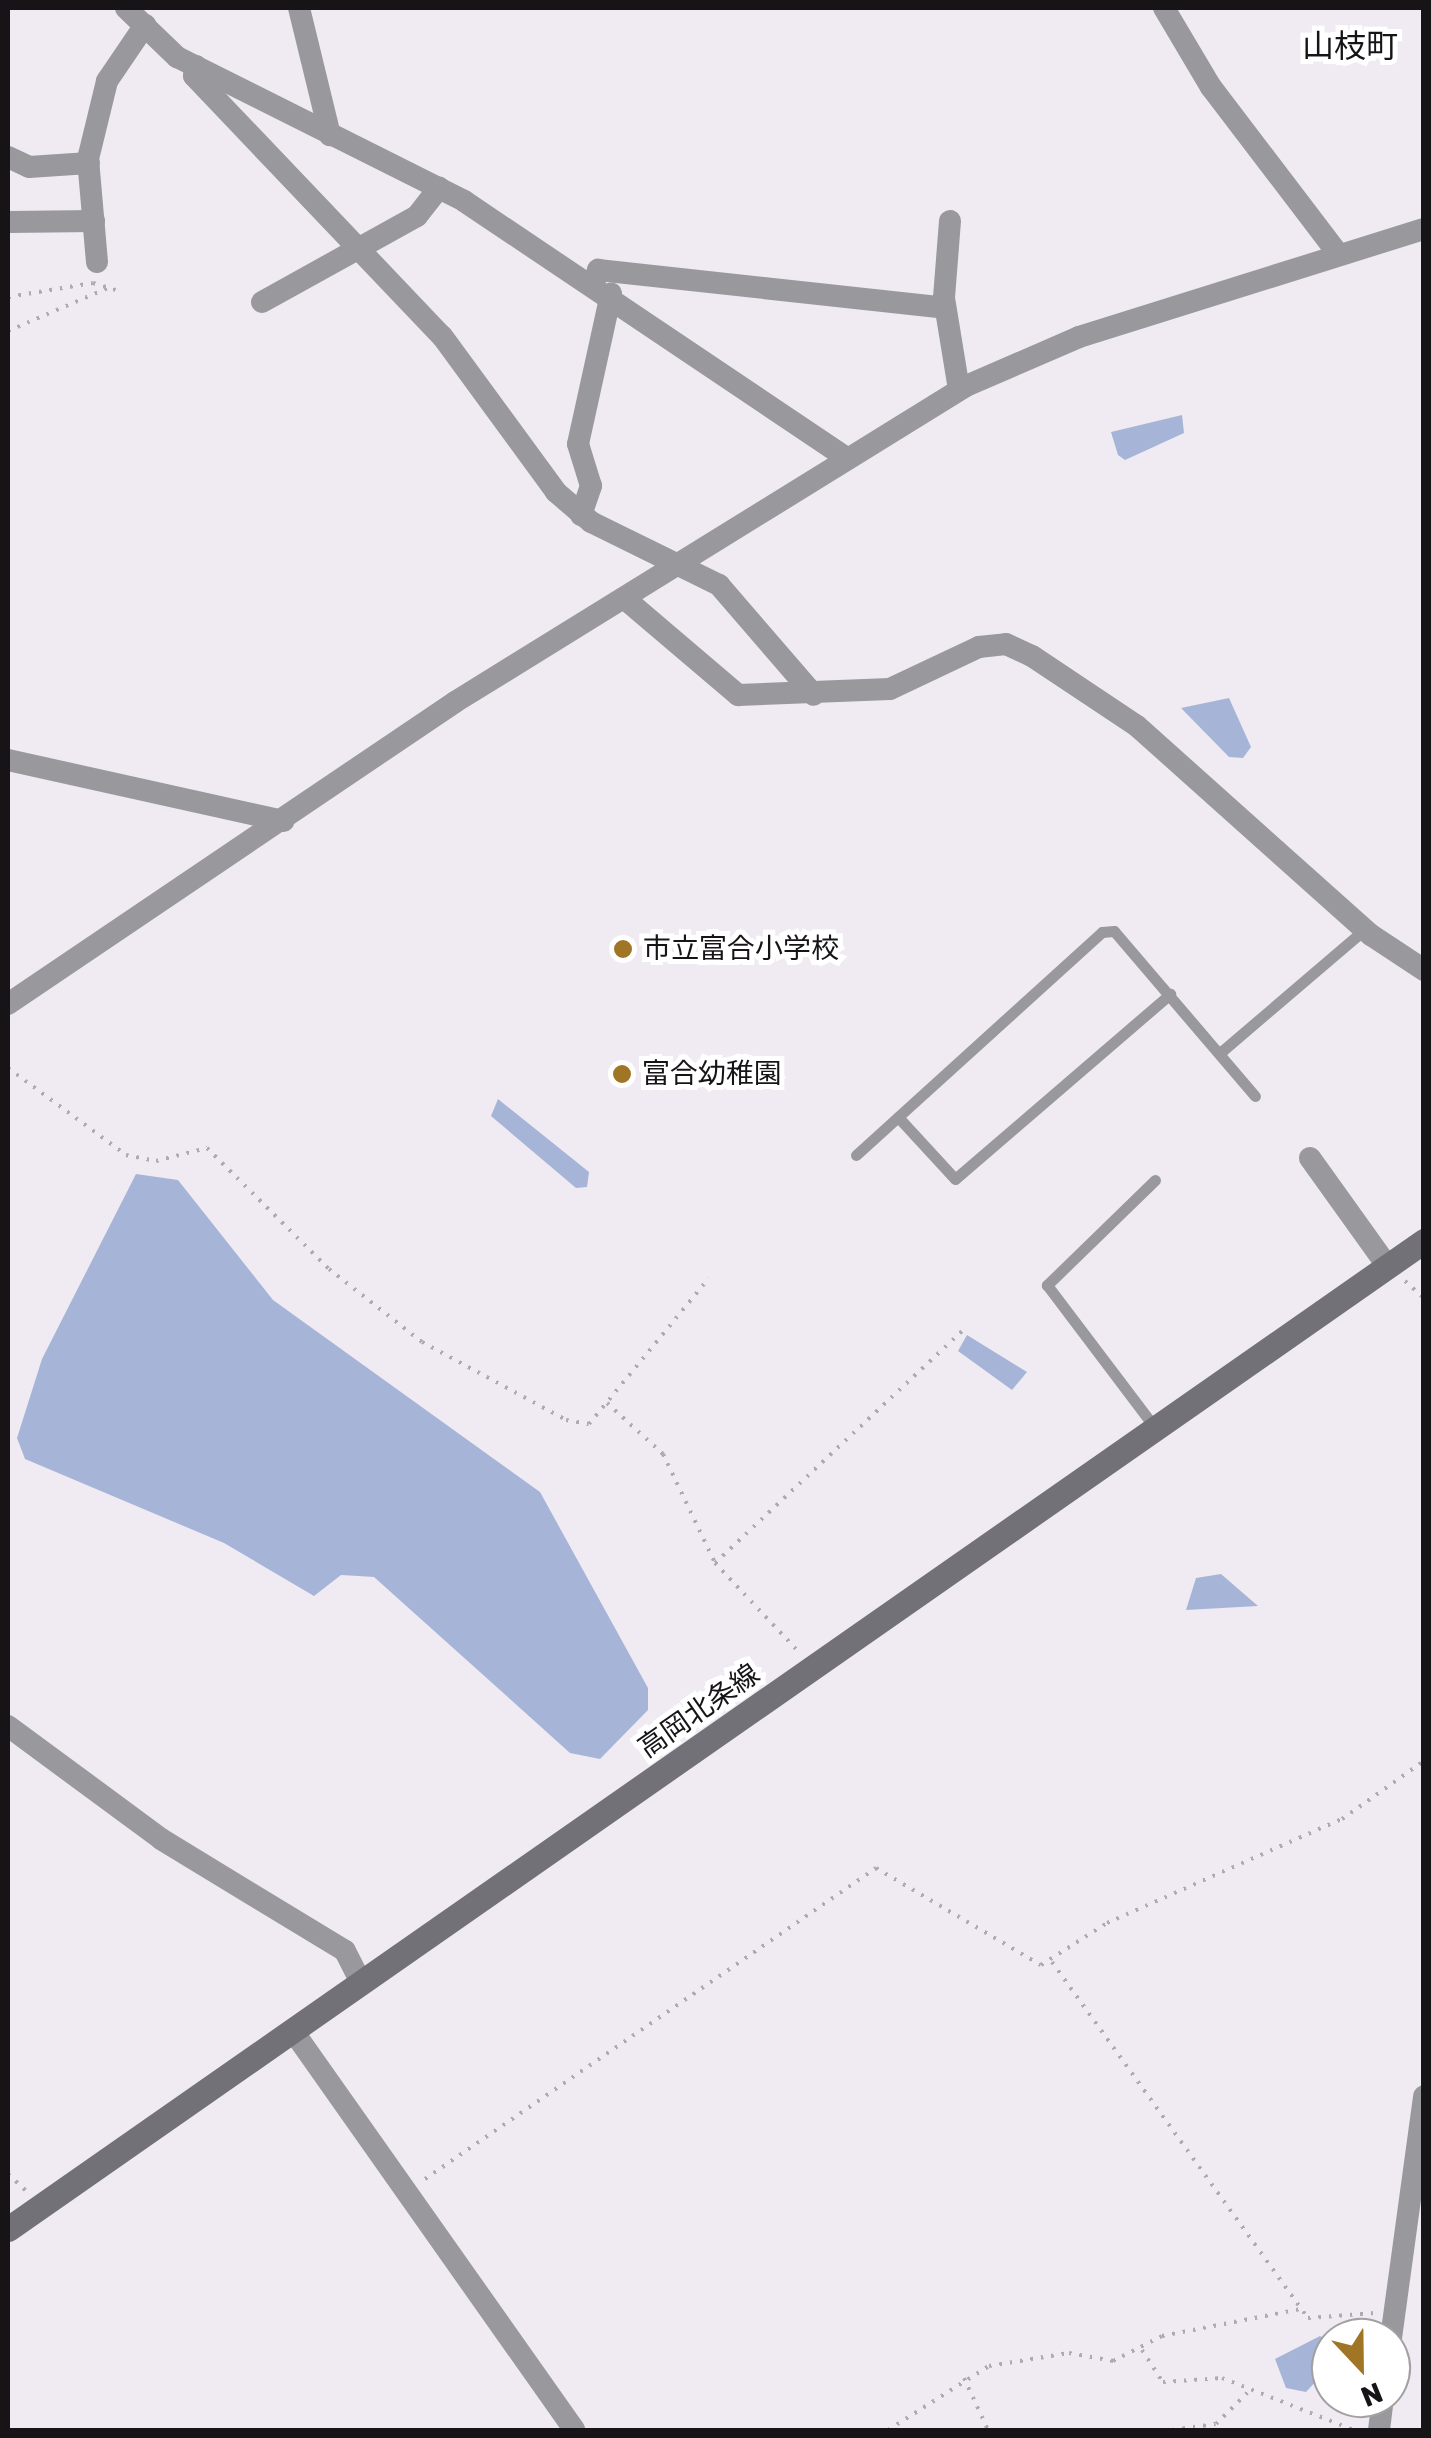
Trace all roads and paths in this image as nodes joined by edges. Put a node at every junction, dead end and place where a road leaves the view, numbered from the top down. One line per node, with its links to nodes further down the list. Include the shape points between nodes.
1 (126, 8): 4 (street)
2 (299, 8): 6 (street)
3 (1164, 8): 15 (street, via 1211,87)
4 (145, 25): 5 (street); 8 (street, via 107,81)
5 (196, 66): 6 (street); 14 (street, via 194,76)
6 (330, 135): 9 (street)
7 (8, 157): 8 (street, via 28,166)
8 (89, 163): 10 (street)
9 (439, 188): 14 (street, via 417,216); 18 (street)
10 (94, 221): 12 (street); 16 (street)
11 (950, 221): 22 (street)
12 (8, 222)
13 (1424, 229): 15 (street)
14 (362, 246): 21 (street); 26 (street)
15 (1339, 255): 24 (street, via 1080,337)
16 (97, 262)
17 (108, 288): 19 (path); 20 (path); 23 (path)
18 (602, 288): 22 (street, via 598,270); 25 (street); 26 (street, via 578,444 591,486)
19 (122, 292)
20 (8, 296)
21 (262, 302)
22 (945, 308): 24 (street)
23 (8, 331)
24 (959, 390): 25 (street)
25 (844, 456): 27 (street)
26 (581, 515): 27 (street)
27 (682, 564): 28 (street); 29 (street, via 748,610)
28 (624, 598): 29 (street, via 738,695); 31 (street)
29 (814, 695): 32 (street, via 890,689 979,647 1006,644 1136,726)
30 (8, 760): 31 (street)
31 (283, 820): 35 (street)
32 (1365, 929): 33 (street); 36 (lane)
33 (1424, 970)
34 (1170, 994): 36 (lane); 39 (lane, via 954,1179); 39 (lane, via 1114,931 1102,932)
35 (8, 1004)
36 (1221, 1052): 38 (lane)
37 (8, 1068): 47 (path, via 126,1155 156,1161 208,1148 328,1270 442,1356 566,1420 589,1424)
38 (1255, 1096)
39 (898, 1117): 40 (lane)
40 (856, 1156)
41 (1310, 1158): 44 (street)
42 (1155, 1180): 48 (lane, via 1047,1285)
43 (1424, 1241): 44 (main road, 高岡北条線)
44 (1388, 1267): 48 (main road, 高岡北条線)
45 (709, 1278): 47 (path)
46 (962, 1332): 49 (path)
47 (606, 1403): 49 (path, via 663,1454)
48 (1156, 1428): 50 (main road, 高岡北条線)
49 (716, 1563): 50 (path)
50 (814, 1668): 54 (main road, 高岡北条線)
51 (8, 1726): 54 (street, via 162,1840 345,1952)
52 (1424, 1761): 53 (path, via 1342,1819 1107,1923)
53 (1051, 1962): 57 (path, via 1042,1966 876,1868); 59 (path)
54 (361, 1982): 55 (main road, 高岡北条線)
55 (293, 2031): 57 (street); 58 (main road, 高岡北条線)
56 (1424, 2096): 60 (street)
57 (408, 2191): 65 (street)
58 (8, 2230)
59 (1301, 2309): 60 (path, via 1327,2319); 62 (path, via 1162,2336)
60 (1394, 2312): 61 (street)
61 (1393, 2318)
62 (1142, 2349): 63 (path, via 1112,2361 1053,2356); 64 (path, via 1163,2382 1222,2378)
63 (964, 2378): 66 (path); 67 (path)
64 (1250, 2390): 68 (path, via 1216,2424); 69 (path)
65 (574, 2430)
66 (888, 2430)
67 (988, 2430)
68 (1172, 2430)
69 (1354, 2430)

